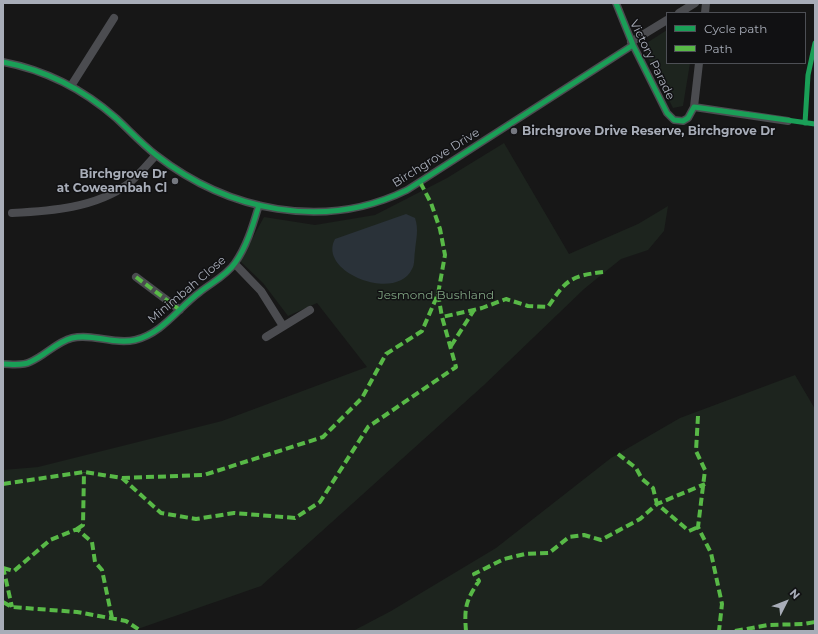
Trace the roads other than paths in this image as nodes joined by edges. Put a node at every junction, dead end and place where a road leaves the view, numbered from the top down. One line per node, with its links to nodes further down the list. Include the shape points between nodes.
1 (616, 3): 6 (street, Victory Parade)
2 (695, 3): 3 (street)
3 (681, 12)
4 (114, 18): 9 (street)
5 (666, 21): 6 (street, Birchgrove Drive)
6 (632, 44): 10 (street, Victory Parade, via 670,116 674,120 685,120); 13 (street, Birchgrove Drive, via 420,182 392,197 350,209 318,213)
7 (3, 62): 9 (street, Birchgrove Drive, via 41,72)
8 (699, 64): 10 (street)
9 (71, 86): 12 (street, Birchgrove Drive, via 98,103)
10 (694, 107): 11 (street)
11 (788, 121)
12 (156, 155): 13 (street, Birchgrove Drive, via 193,179 228,195); 14 (street, via 128,183 96,201 39,212)
13 (259, 205): 15 (street, Minimbah Close, via 251,233)
14 (12, 213)
15 (235, 264): 17 (street, Minimbah Close); 19 (street, via 261,291)
16 (136, 277): 17 (street)
17 (180, 310): 21 (street, Minimbah Close, via 167,324 151,334 134,340 83,336 65,340 29,363)
18 (310, 310): 19 (street)
19 (284, 326): 20 (street)
20 (266, 337)
21 (3, 364)

